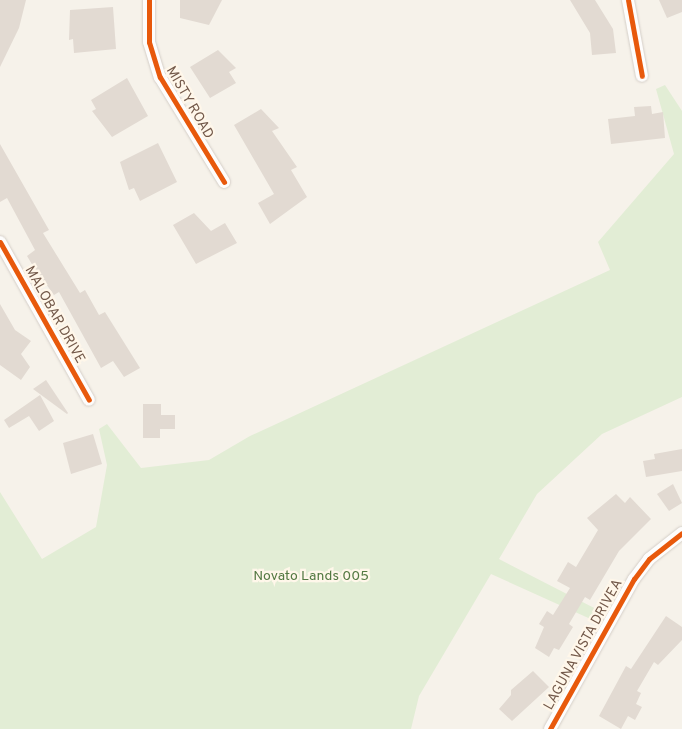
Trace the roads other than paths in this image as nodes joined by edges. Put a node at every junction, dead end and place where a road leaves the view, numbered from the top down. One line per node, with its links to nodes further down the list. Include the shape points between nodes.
1 (148, 0): 4 (street, MISTY ROAD, via 149,42 160,77)
2 (628, 0): 3 (street)
3 (642, 76)
4 (224, 182)
5 (0, 242): 6 (street, MALOBAR DRIVE)
6 (89, 400)
7 (682, 533): 8 (street, LAGUNA VISTA DRIVEA, via 649,559 634,579)
8 (550, 729)

